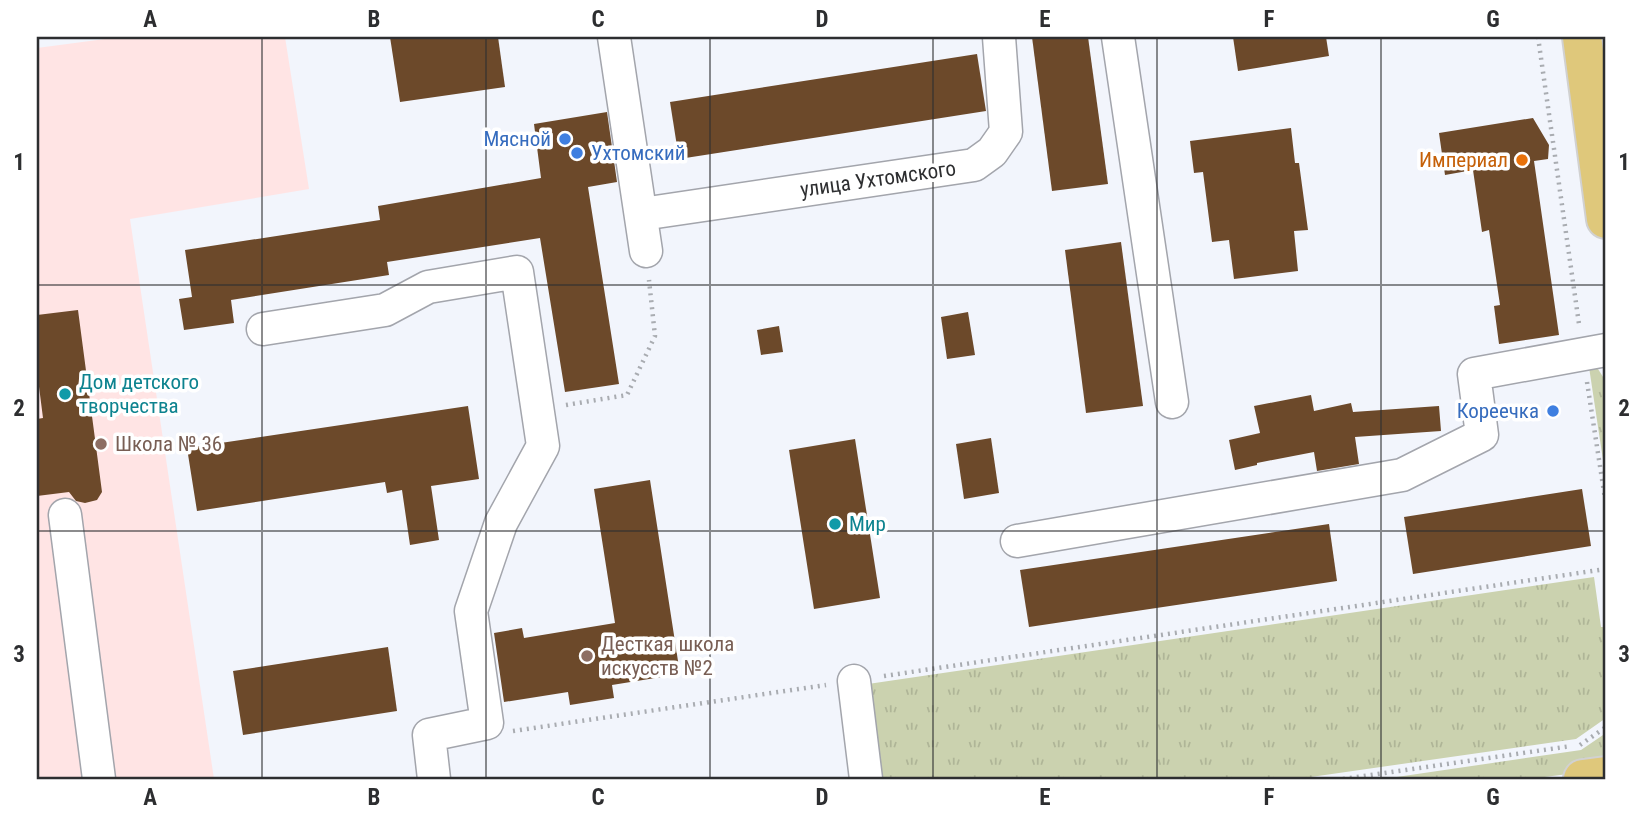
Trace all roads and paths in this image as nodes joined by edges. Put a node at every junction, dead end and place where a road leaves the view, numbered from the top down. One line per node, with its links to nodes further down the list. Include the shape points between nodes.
1 (614, 37): 7 (street)
2 (999, 37): 7 (street, улица Ухтомского, via 1006,132 992,152 974,164)
3 (1118, 37): 12 (street)
4 (1538, 37): 11 (path)
5 (1583, 37): 6 (main road)
6 (1600, 124): 8 (main road)
7 (642, 214): 9 (street)
8 (1606, 219)
9 (646, 251): 13 (path, via 655,336 627,395)
10 (263, 329): 13 (street, via 385,310 428,287 517,272)
11 (1595, 352): 14 (path); 16 (street, via 1474,374 1482,435 1402,475)
12 (1171, 402)
13 (538, 410): 23 (street, via 543,446 501,523 471,611 487,723 429,735)
14 (1606, 505)
15 (65, 515): 22 (street)
16 (1017, 541)
17 (1606, 569): 18 (path)
18 (854, 681): 20 (path); 24 (street)
19 (1606, 727): 25 (path, via 1579,745)
20 (503, 733)
21 (1606, 776): 26 (main road)
22 (99, 779)
23 (433, 779)
24 (866, 779)
25 (1343, 779)
26 (1583, 779)

